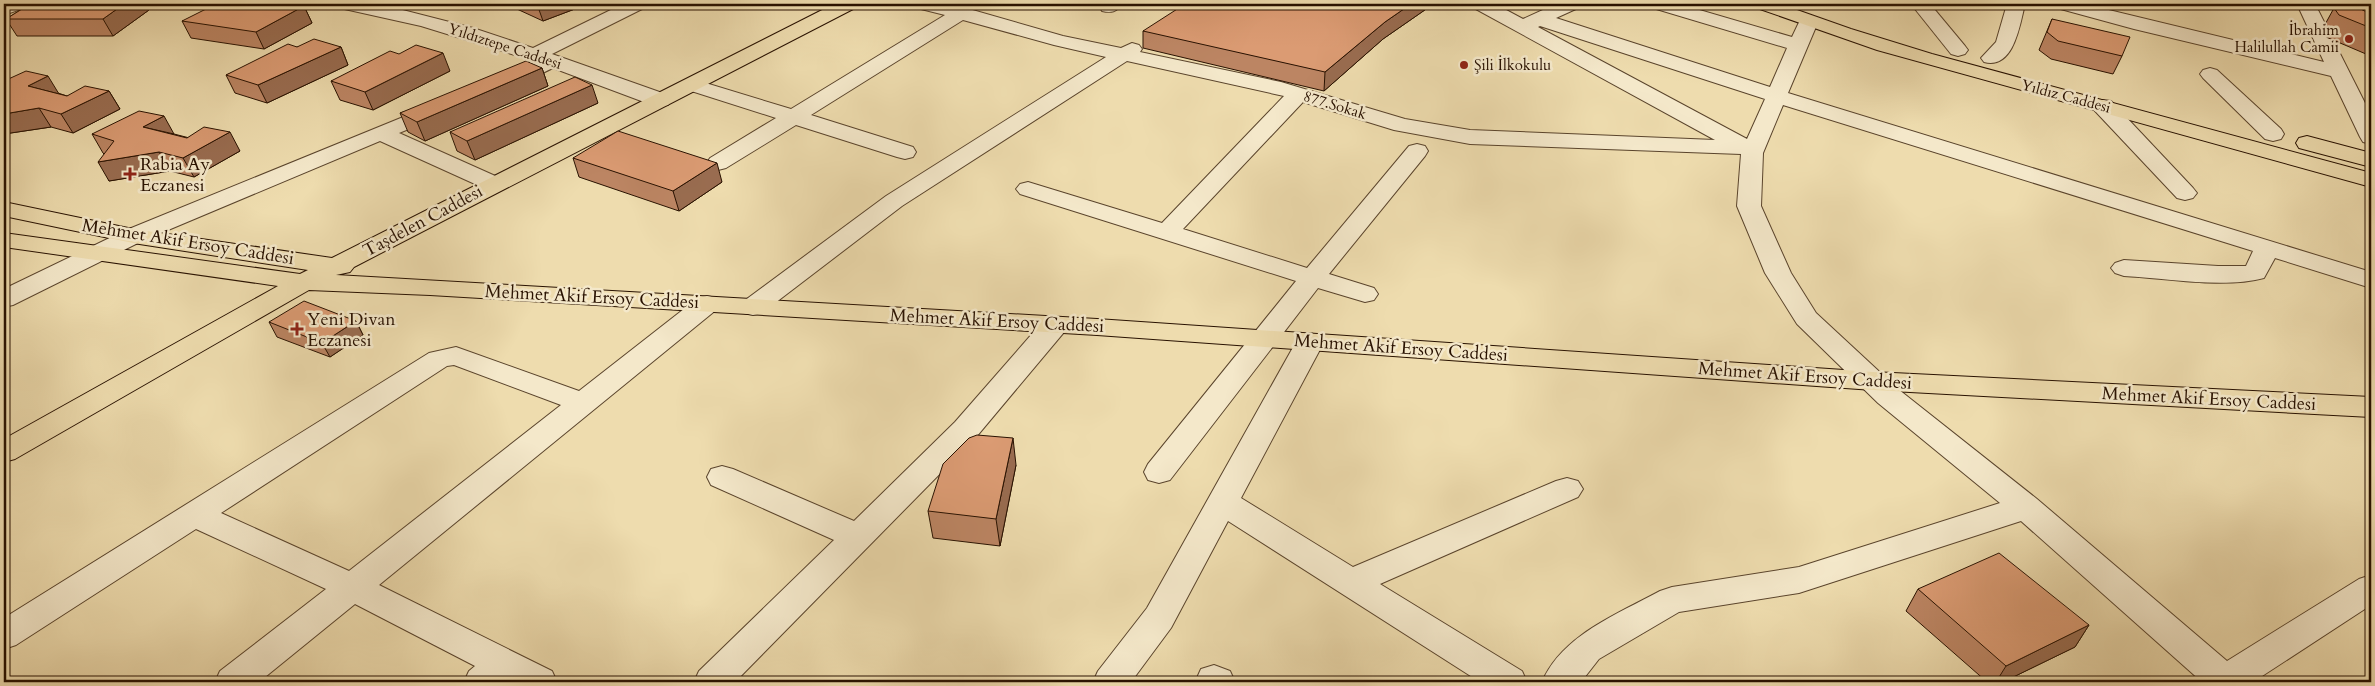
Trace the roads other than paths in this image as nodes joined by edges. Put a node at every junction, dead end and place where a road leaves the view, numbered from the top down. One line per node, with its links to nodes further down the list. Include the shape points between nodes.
1 (18, 4): 15 (street)
2 (347, 4): 24 (street, Yıldıztepe Caddesi, via 400,13)
3 (637, 4): 24 (street)
4 (848, 4): 28 (main road, Taşdelen Caddesi)
5 (924, 4): 16 (street, 877.Sokak)
6 (1481, 4): 18 (street)
7 (1571, 4): 18 (street)
8 (1660, 4): 21 (street)
9 (1764, 4): 17 (main road, Yıldız Caddesi)
10 (1920, 4): 22 (street)
11 (2016, 4): 25 (street, via 2005,44)
12 (2064, 4): 19 (street)
13 (2140, 4): 19 (street)
14 (2306, 4): 26 (street)
15 (4, 9)
16 (962, 13): 23 (street, 877.Sokak, via 1062,41); 35 (street)
17 (1809, 13): 21 (street); 22 (main road, Yıldız Caddesi, via 1846,18); 34 (main road, Yıldız Caddesi, via 1968,71)
18 (1531, 23): 31 (street); 39 (street, via 1710,129)
19 (2168, 31): 26 (street)
20 (1147, 39): 23 (street)
21 (1799, 46): 31 (street)
22 (1958, 50): 25 (main road, Yıldız Caddesi)
23 (1124, 54): 30 (street, 877.Sokak); 63 (street, via 894,201)
24 (543, 58): 29 (street); 32 (street, Yıldıztepe Caddesi)
25 (1991, 58): 37 (main road, Yıldız Caddesi)
26 (2340, 72): 38 (street)
27 (2210, 74): 37 (street)
28 (692, 84): 32 (main road, Taşdelen Caddesi); 35 (street)
29 (482, 91)
30 (1298, 94): 39 (street, 877.Sokak, via 1402,125 1470,138); 49 (street)
31 (1777, 96): 39 (street); 52 (street)
32 (660, 100): 45 (main road, Taşdelen Caddesi)
33 (456, 102): 36 (street)
34 (2103, 106): 44 (main road, Yıldız Caddesi); 47 (street)
35 (793, 117): 41 (street); 43 (street)
36 (381, 133): 45 (street); 50 (street)
37 (2273, 134): 42 (main road, Yıldız Caddesi)
38 (2371, 137)
39 (1754, 148): 67 (street, via 1748,206 1778,274 1806,318)
40 (1417, 151): 56 (street)
41 (905, 152)
42 (2371, 160)
43 (718, 163)
44 (2371, 180)
45 (494, 184): 54 (main road, Taşdelen Caddesi)
46 (1028, 189): 49 (street)
47 (2185, 193)
48 (4, 210): 50 (main road, Mehmet Akif Ersoy Caddesi)
49 (1167, 232): 56 (street)
50 (133, 236): 53 (street); 54 (main road, Mehmet Akif Ersoy Caddesi)
51 (4, 240): 53 (main road, Mehmet Akif Ersoy Caddesi)
52 (2267, 248): 55 (street, via 2255,273); 57 (street)
53 (95, 253): 58 (main road, Mehmet Akif Ersoy Caddesi); 61 (street)
54 (337, 266): 58 (main road, Taşdelen Caddesi); 59 (main road, Mehmet Akif Ersoy Caddesi)
55 (2124, 268)
56 (1313, 278): 60 (street); 65 (street)
57 (2371, 280)
58 (304, 282): 59 (main road, Mehmet Akif Ersoy Caddesi); 70 (main road, Taşdelen Caddesi)
59 (430, 287): 62 (main road, Mehmet Akif Ersoy Caddesi)
60 (1364, 294)
61 (4, 298)
62 (707, 304): 63 (main road, Mehmet Akif Ersoy Caddesi); 68 (street)
63 (753, 307): 64 (main road, Mehmet Akif Ersoy Caddesi)
64 (1054, 325): 65 (main road, Mehmet Akif Ersoy Caddesi); 77 (street, via 966,429)
65 (1263, 338): 66 (main road, Mehmet Akif Ersoy Caddesi); 71 (street)
66 (1310, 342): 67 (main road, Mehmet Akif Ersoy Caddesi); 74 (street)
67 (1873, 381): 69 (main road, Mehmet Akif Ersoy Caddesi); 75 (street)
68 (584, 403): 76 (street, via 456,356 448,356); 79 (street)
69 (2371, 407)
70 (4, 452)
71 (1159, 472)
72 (722, 477): 77 (street)
73 (1567, 490): 78 (street)
74 (1223, 502): 78 (street); 86 (street, via 1159,618)
75 (2026, 507): 88 (street, via 1799,580 1672,600 1586,649); 89 (street)
76 (194, 514): 79 (street); 81 (street)
77 (859, 537): 85 (street)
78 (1351, 582): 87 (street)
79 (353, 587): 82 (street); 83 (street)
80 (2371, 588): 89 (street)
81 (4, 635)
82 (492, 673): 84 (street)
83 (244, 680)
84 (539, 682)
85 (712, 682)
86 (1111, 682)
87 (1509, 682)
88 (1560, 682)
89 (2225, 682)

